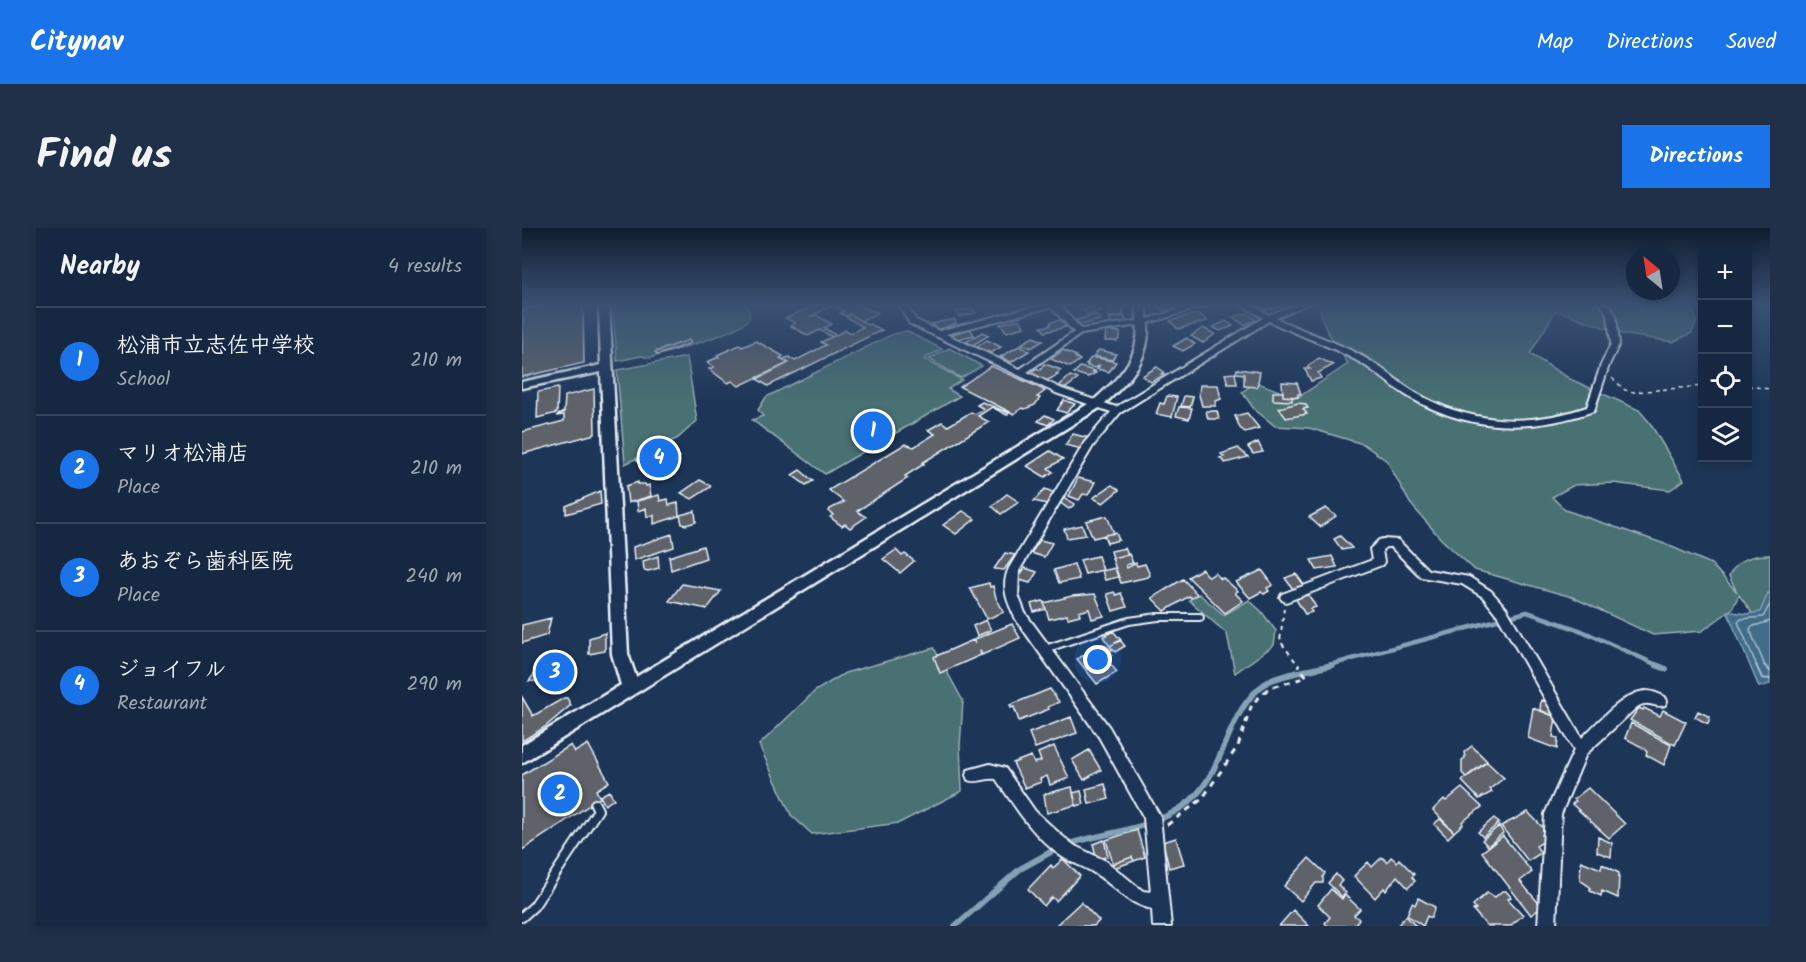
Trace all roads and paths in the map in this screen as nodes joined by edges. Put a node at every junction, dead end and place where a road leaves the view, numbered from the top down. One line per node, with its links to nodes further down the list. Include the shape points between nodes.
1 (606, 337): 9 (street)
2 (944, 337): 10 (street)
3 (1072, 337): 10 (street)
4 (1145, 337): 15 (street, via 1134,364 1118,386)
5 (1239, 337): 16 (street)
6 (1308, 337): 8 (street, via 1359,358 1441,410 1498,424 1537,423 1591,409)
7 (1614, 337): 8 (street, via 1615,344)
8 (1605, 364): 12 (path, via 1624,390)
9 (608, 367): 11 (street); 20 (street, via 621,654)
10 (1020, 372): 15 (street)
11 (522, 386)
12 (1698, 386)
13 (1752, 386): 14 (path)
14 (1770, 388)
15 (1097, 404): 16 (street); 20 (street)
16 (1118, 411): 19 (street, via 1089,444 1013,571 1012,600)
17 (1286, 597): 22 (street, via 1378,562 1376,549 1383,543 1394,543 1425,574 1465,580 1487,594 1512,626); 26 (path, via 1280,641 1307,677 1269,688 1252,704 1239,746 1203,800)
18 (1200, 617): 19 (lane, via 1158,617 1123,623)
19 (1045, 649): 26 (street, via 1104,732 1152,816)
20 (631, 689): 23 (street)
21 (1660, 701): 22 (street, via 1651,697 1638,699)
22 (1581, 749): 30 (street, via 1553,814)
23 (522, 755)
24 (973, 775): 27 (street, via 1000,773 1030,816 1055,841 1100,867 1139,898)
25 (596, 804): 28 (lane, via 598,810 534,906)
26 (1154, 833): 27 (street)
27 (1160, 903): 29 (street)
28 (522, 917)
29 (1162, 926)
30 (1547, 926)

